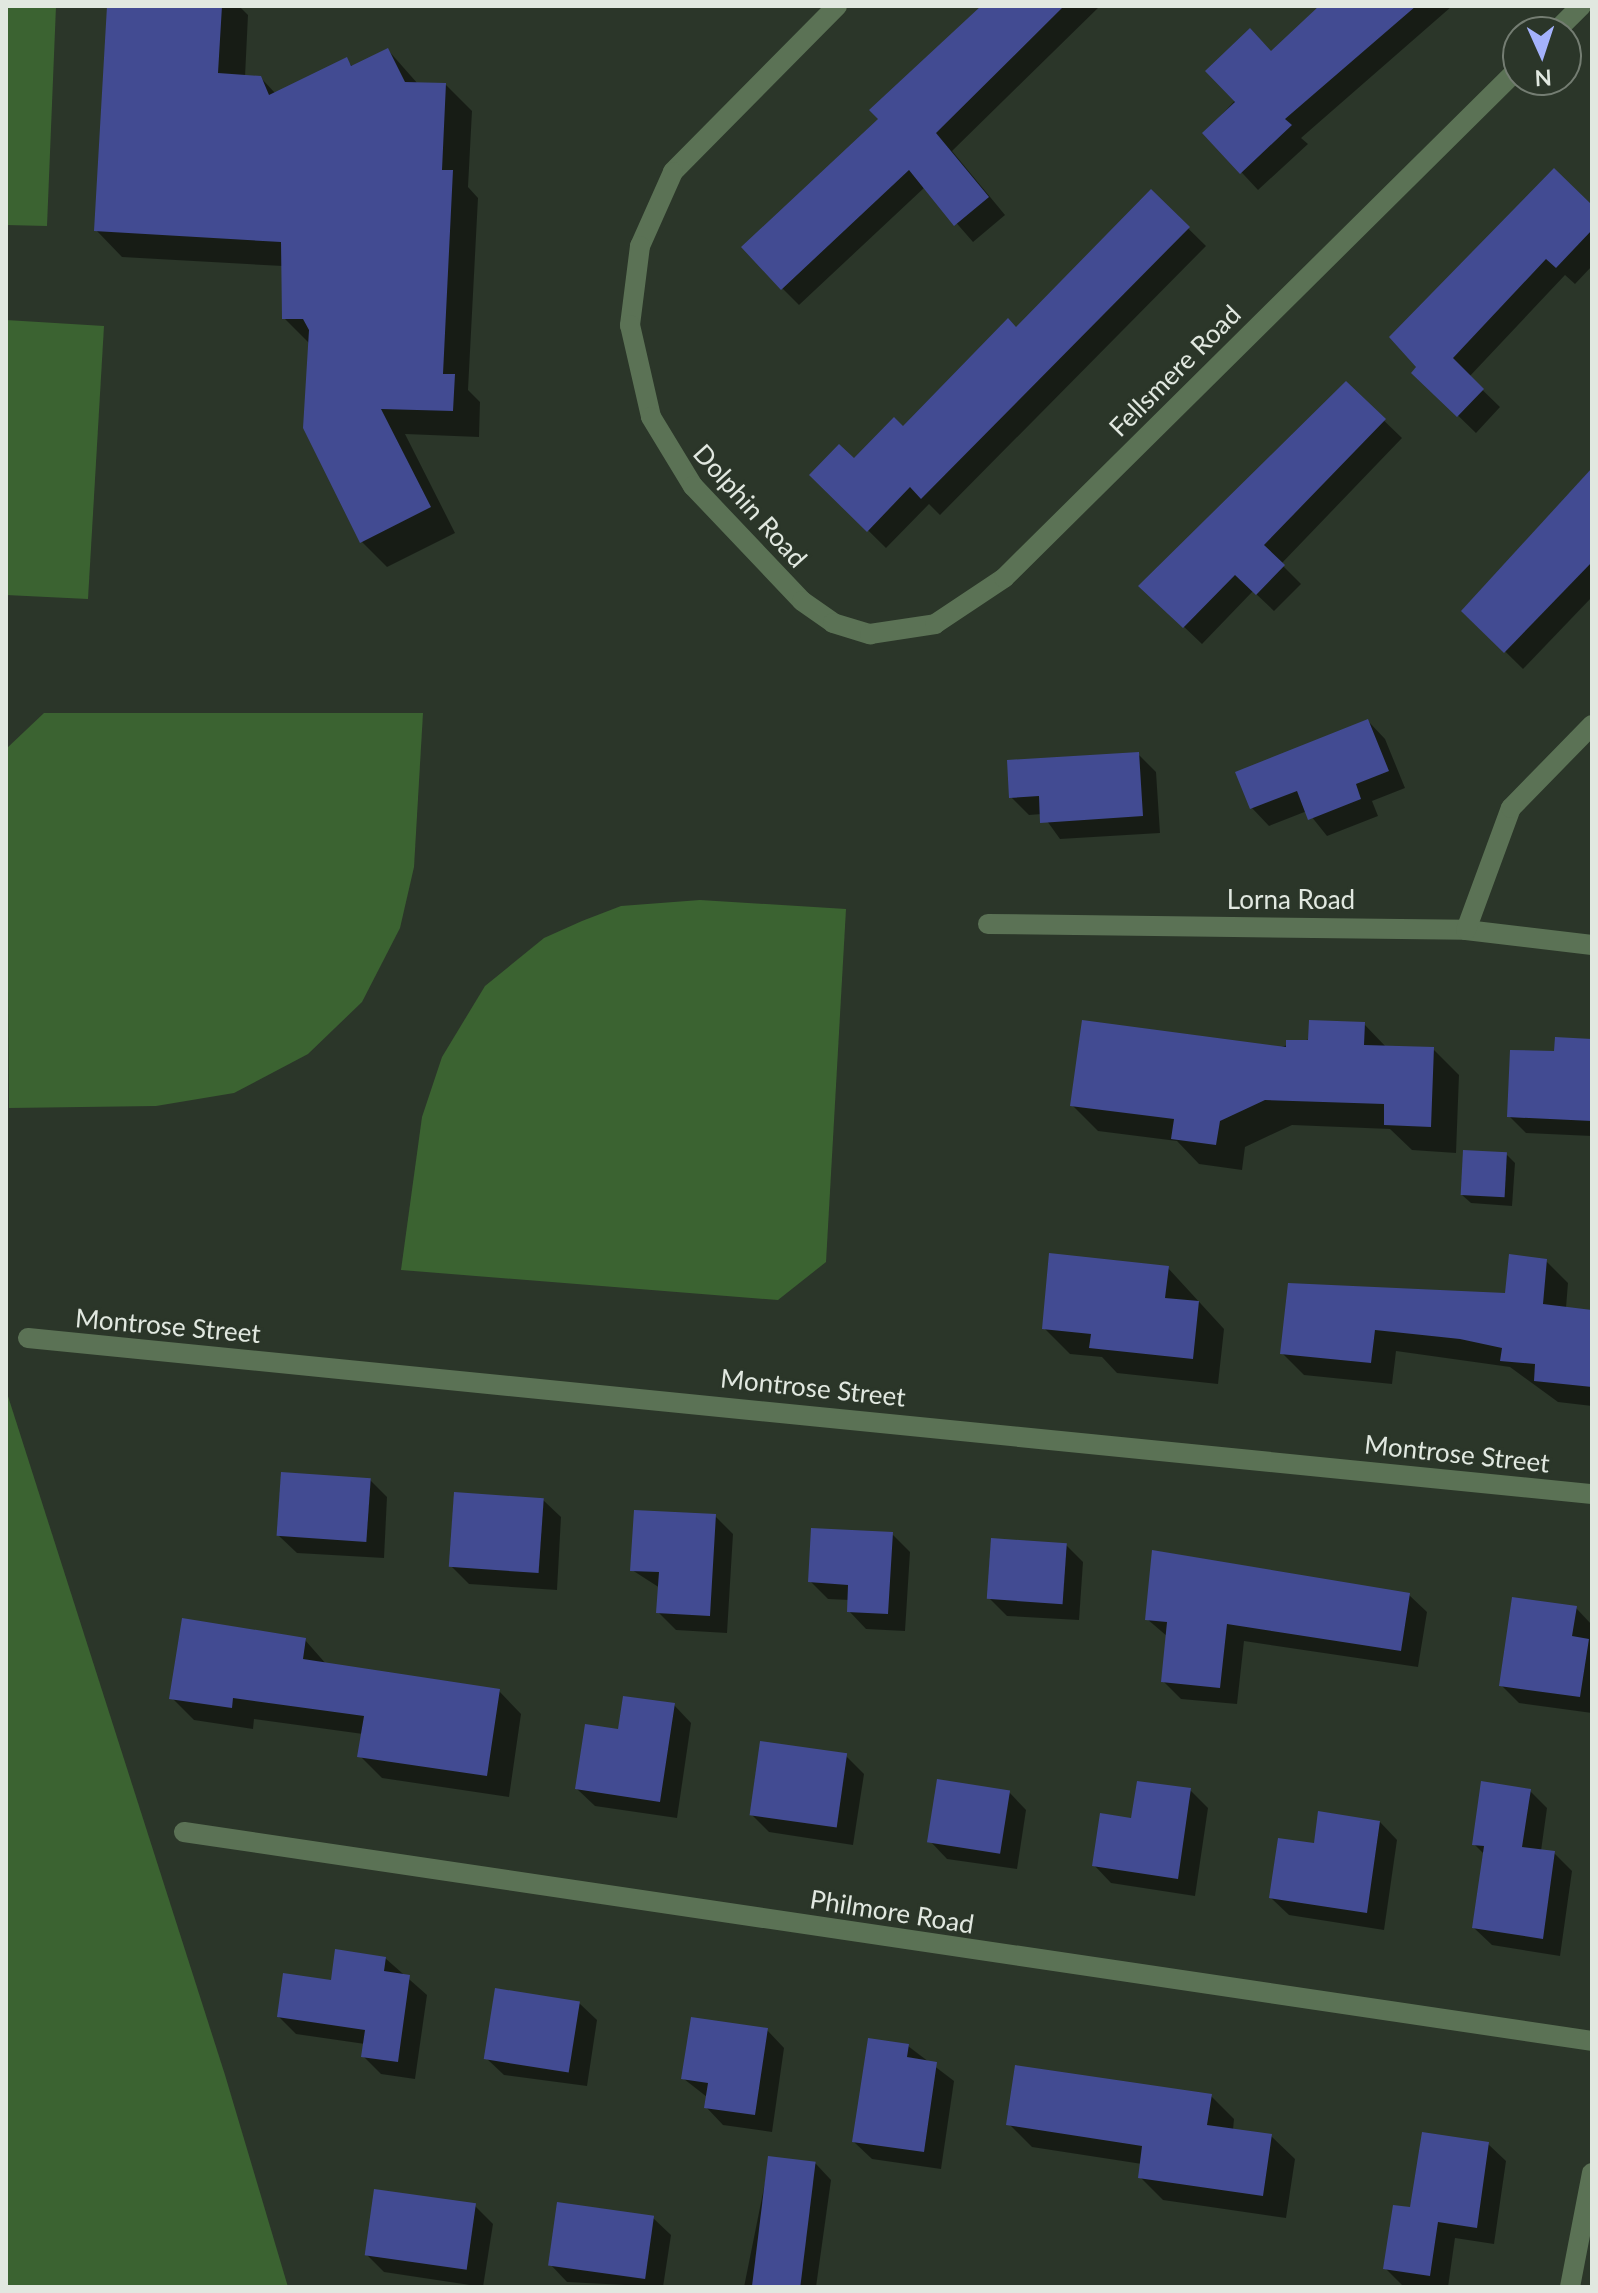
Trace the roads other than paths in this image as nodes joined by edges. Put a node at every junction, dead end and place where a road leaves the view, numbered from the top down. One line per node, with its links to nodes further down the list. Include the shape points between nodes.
1 (837, 6): 3 (street, Dolphin Road, via 680,161 648,220 630,312 642,392 677,464 774,574)
2 (1502, 85): 3 (street, Fellsmere Road, via 979,598 913,633 870,634)
3 (833, 623)
4 (1592, 725): 6 (street, via 1511,808)
5 (988, 924): 6 (street, Lorna Road)
6 (1466, 930): 7 (street, Lorna Road)
7 (1592, 945)
8 (28, 1338): 9 (street, Montrose Street)
9 (1592, 1494)
10 (184, 1832): 11 (street, Philmore Road)
11 (1592, 2041)
12 (1592, 2173): 13 (street)
13 (1570, 2287)

